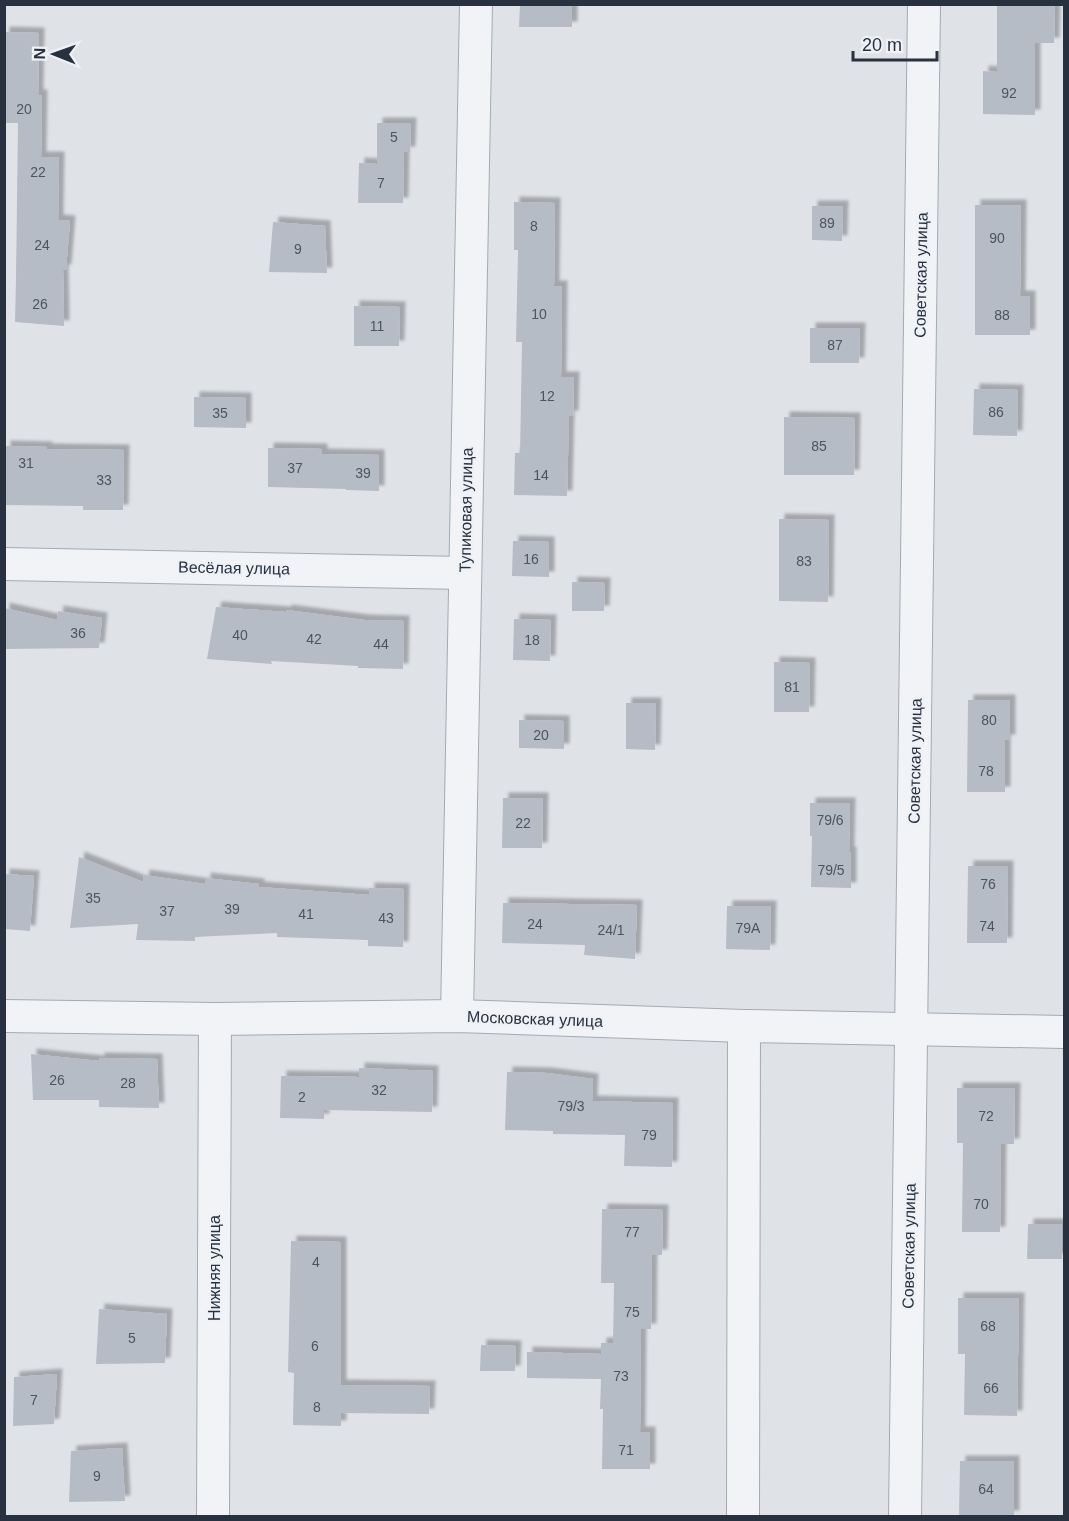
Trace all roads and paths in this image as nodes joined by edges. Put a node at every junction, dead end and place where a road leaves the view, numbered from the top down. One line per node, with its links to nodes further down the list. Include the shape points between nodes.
1 (476, 4): 4 (street, Тупиковая улица)
2 (924, 4): 9 (street, Советская улица)
3 (4, 564): 4 (street, Весёлая улица)
4 (464, 573): 6 (street, Тупиковая улица)
5 (4, 1016): 7 (street, Московская улица)
6 (457, 1016): 7 (street, Московская улица); 8 (street, Московская улица)
7 (215, 1019): 11 (street, Нижняя улица)
8 (744, 1026): 9 (street, Московская улица); 12 (street)
9 (912, 1030): 10 (street, Московская улица); 13 (street, Советская улица)
10 (1065, 1032)
11 (213, 1516)
12 (743, 1516)
13 (905, 1516)

